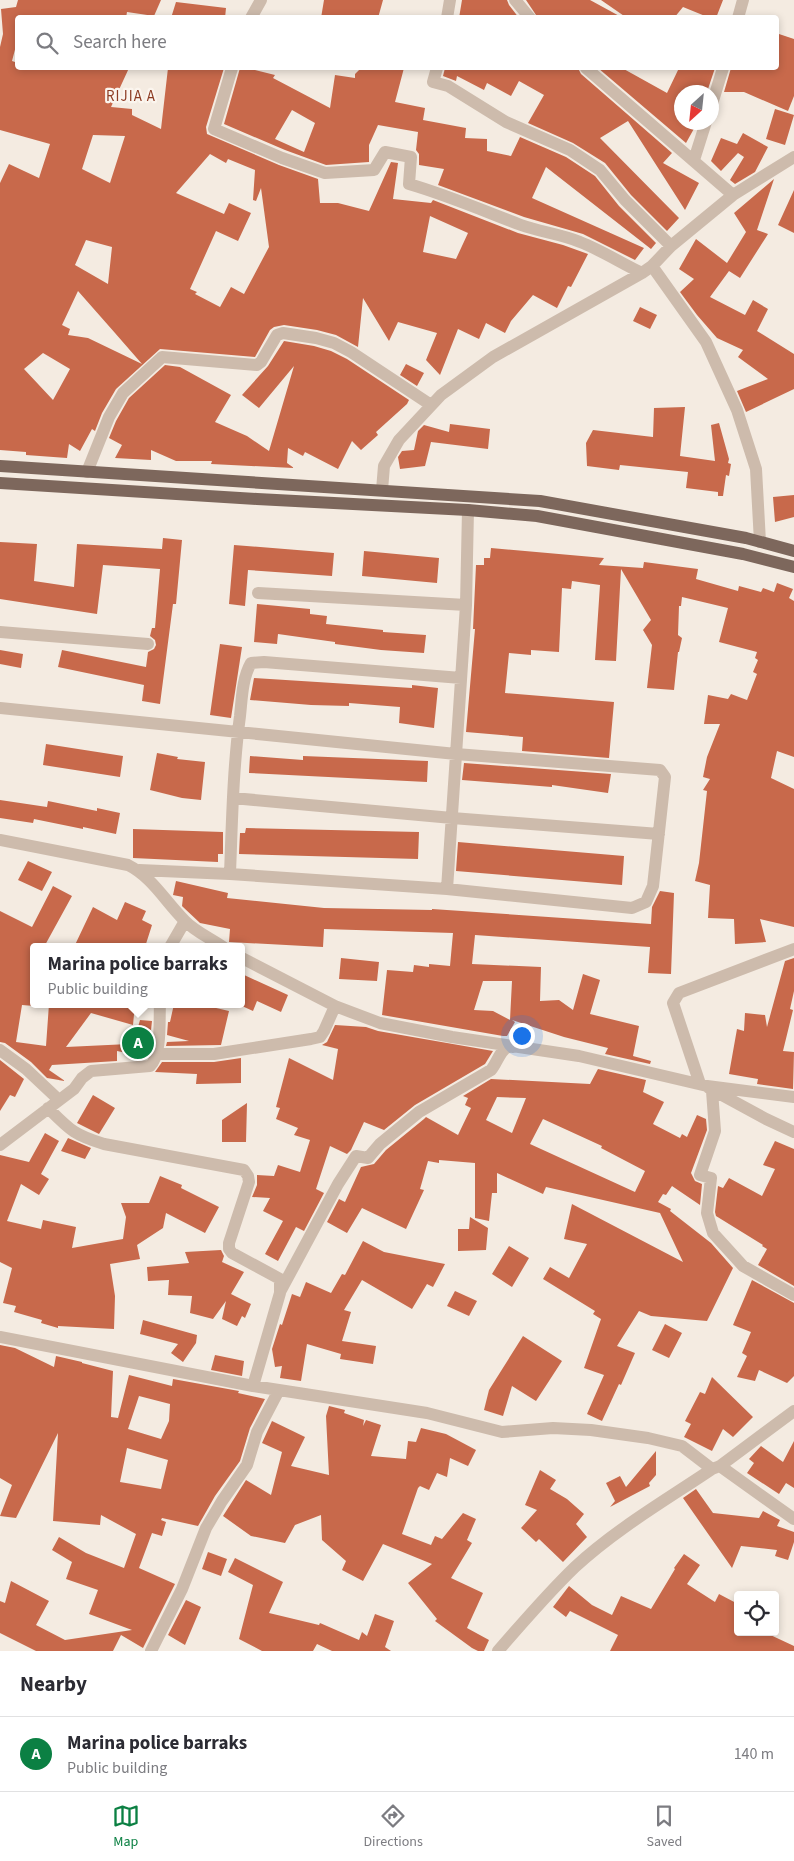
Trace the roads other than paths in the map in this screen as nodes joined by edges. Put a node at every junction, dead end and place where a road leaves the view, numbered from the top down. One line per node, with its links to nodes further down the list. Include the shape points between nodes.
1 (261, 0): 5 (street)
2 (450, 0): 6 (street)
3 (515, 0): 7 (street)
4 (743, 0): 8 (street)
5 (253, 15)
6 (448, 15)
7 (528, 15)
8 (739, 15)
9 (231, 70): 19 (street, via 214,129 325,173 374,170 385,152 411,157 409,184 521,225 580,242)
10 (436, 70): 18 (street, via 433,82 448,86 506,122 570,150 600,170)
11 (588, 70): 16 (street)
12 (722, 70): 13 (street)
13 (718, 85)
14 (703, 130): 16 (street)
15 (794, 156): 17 (street)
16 (694, 160): 17 (street)
17 (733, 195): 18 (street)
18 (671, 246): 19 (street)
19 (647, 270): 20 (street, via 493,357 464,376); 26 (street, via 706,342 737,410 756,469)
20 (431, 405): 22 (street, via 334,343 283,333 277,335 257,365 160,358 124,391 109,417); 24 (street, via 399,440 384,466)
21 (0, 466): 22 (main road)
22 (87, 472): 24 (main road)
23 (0, 482): 25 (main road)
24 (382, 490): 26 (main road, via 540,501)
25 (468, 510): 28 (main road, via 537,516 743,554); 30 (street)
26 (760, 542): 27 (main road)
27 (794, 551)
28 (794, 568)
29 (258, 594): 30 (street)
30 (466, 605): 33 (street)
31 (0, 632): 32 (street)
32 (148, 644)
33 (461, 678): 35 (street, via 251,663 245,674); 36 (street)
34 (0, 708): 35 (street)
35 (238, 732): 36 (street); 37 (street)
36 (456, 754): 38 (street); 39 (street, via 660,770 665,777)
37 (233, 798): 38 (street); 42 (street)
38 (452, 818): 39 (street); 43 (street)
39 (659, 834): 43 (street, via 653,886 646,902 632,908)
40 (0, 841): 41 (street, via 128,864)
41 (139, 870): 42 (street); 44 (street)
42 (230, 874): 43 (street)
43 (447, 889)
44 (185, 921): 45 (street); 46 (street)
45 (172, 943)
46 (217, 943)
47 (794, 949): 54 (street, via 676,996 673,1003)
48 (245, 960): 49 (street)
49 (335, 1006): 51 (street, via 380,1023); 53 (street, via 320,1037 214,1054)
50 (160, 1008): 53 (street)
51 (528, 1048): 54 (street, via 579,1056); 59 (street, via 508,1046 503,1049 491,1070 419,1112 368,1158 356,1156)
52 (0, 1050): 56 (street, via 26,1069)
53 (157, 1054): 56 (street, via 150,1066 91,1071)
54 (706, 1087): 55 (street); 57 (street); 60 (street, via 716,1131 700,1175 711,1178 707,1213 713,1233 743,1266)
55 (794, 1097)
56 (54, 1104): 58 (street); 59 (street, via 70,1130 85,1138 244,1170 249,1182 229,1249 232,1254 280,1279)
57 (794, 1132)
58 (0, 1145)
59 (280, 1293): 62 (street)
60 (794, 1295)
61 (0, 1337): 62 (street)
62 (253, 1386): 63 (street)
63 (279, 1390): 65 (street, via 427,1413 502,1432 582,1429 648,1438 682,1446); 67 (street, via 257,1432 247,1465 206,1528 182,1589)
64 (794, 1411): 65 (street)
65 (716, 1468): 66 (street); 68 (street, via 613,1535 576,1566)
66 (794, 1519)
67 (151, 1651)
68 (498, 1651)

